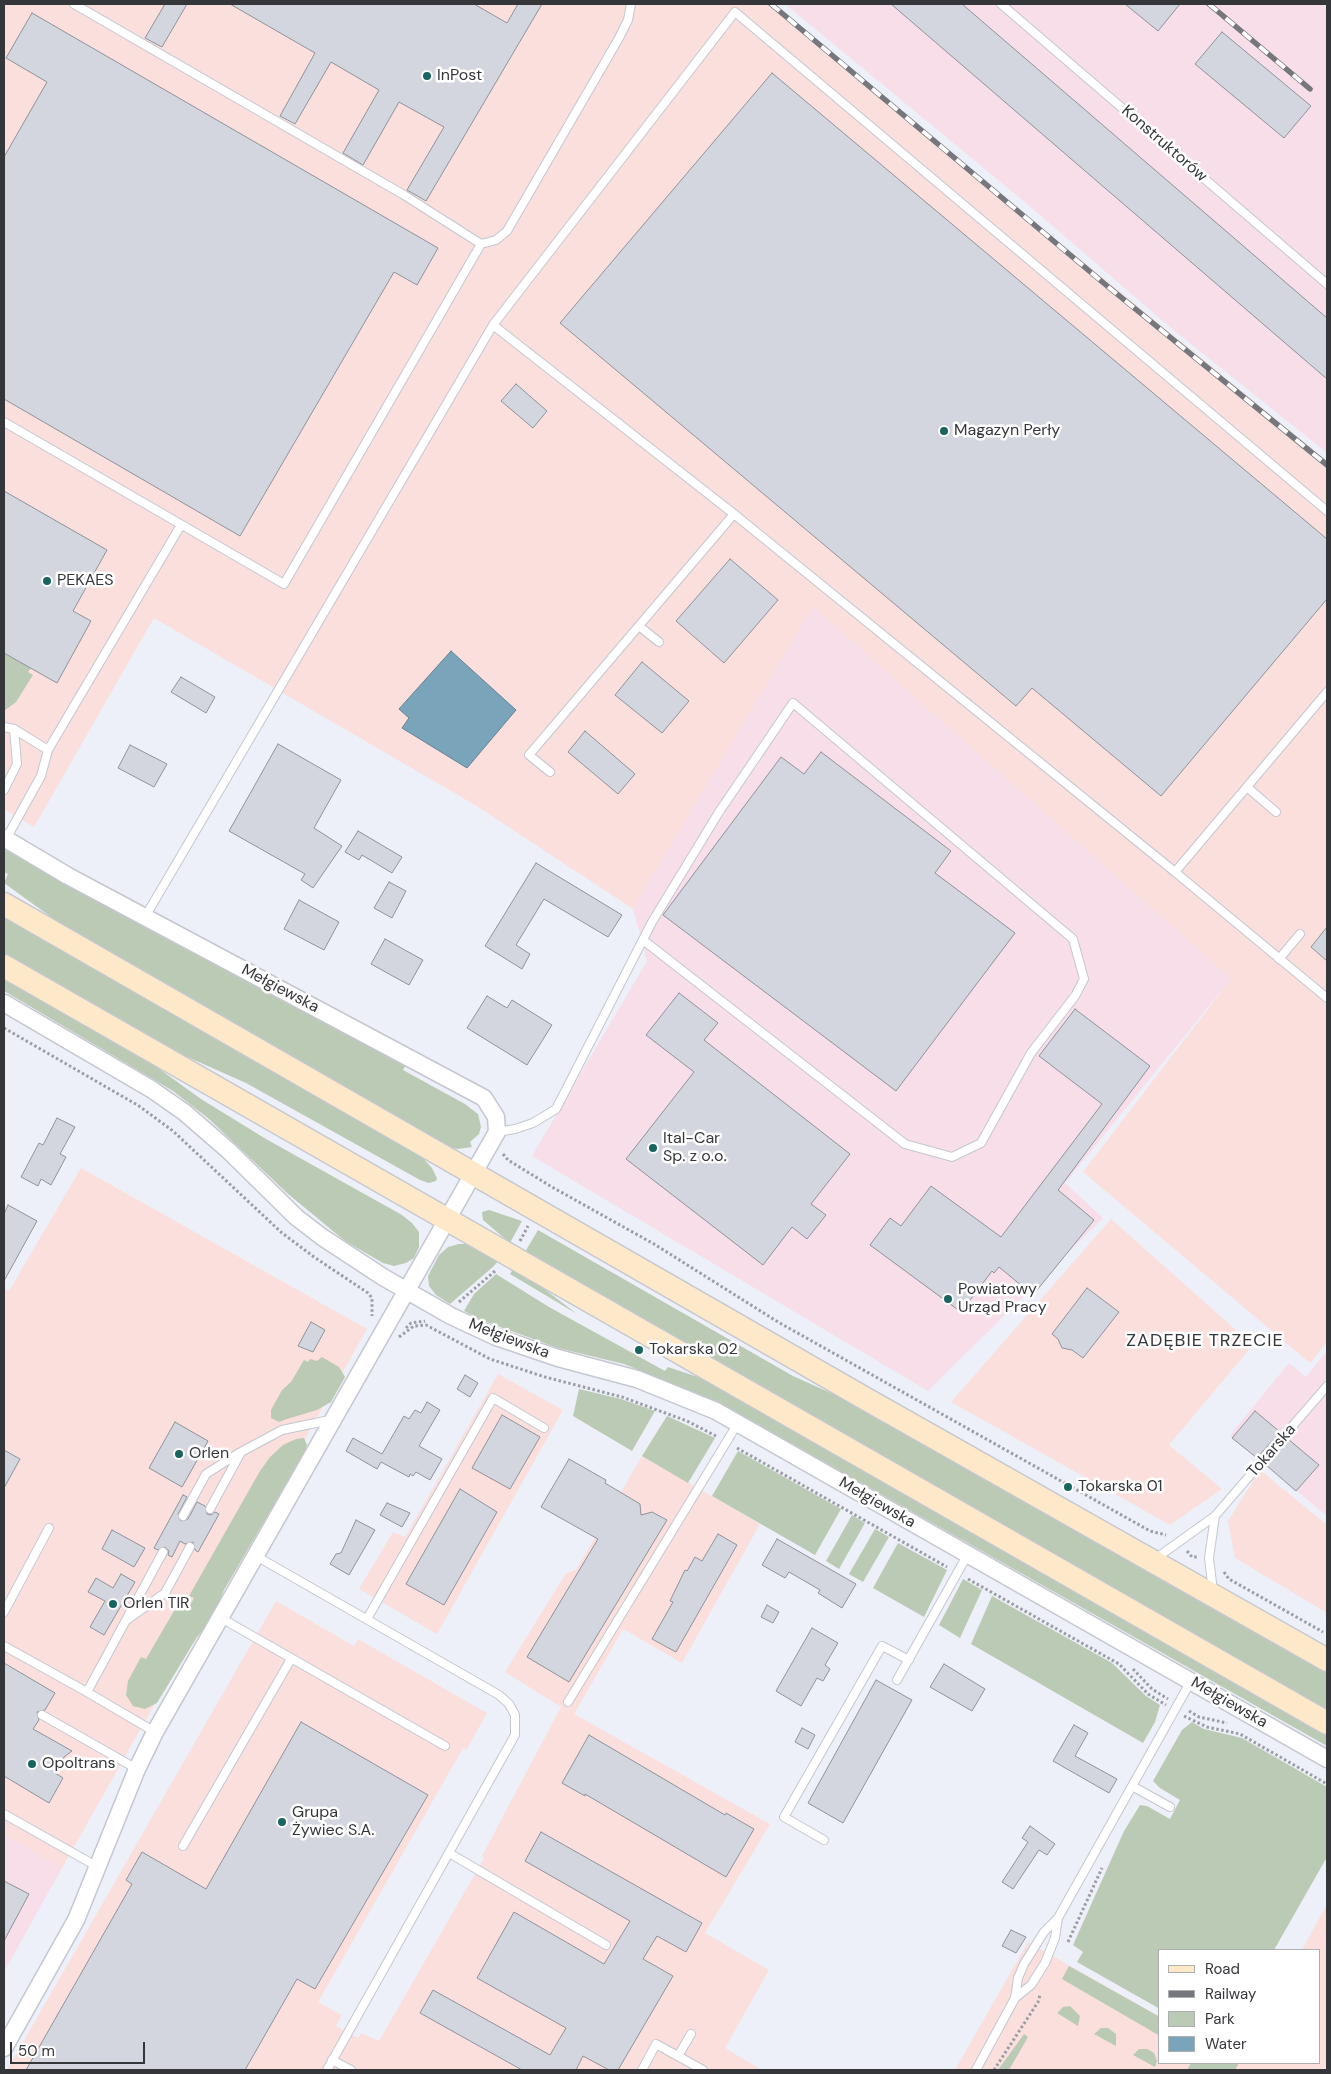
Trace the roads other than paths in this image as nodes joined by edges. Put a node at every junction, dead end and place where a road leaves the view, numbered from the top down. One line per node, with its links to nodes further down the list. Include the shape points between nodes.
1 (74, 4): 4 (lane, via 404,195)
2 (631, 4): 4 (lane, via 619,38 507,231 496,240)
3 (1001, 4): 5 (lane, Konstruktorów)
4 (481, 244): 10 (lane, via 284,584)
5 (1325, 278)
6 (493, 325): 8 (lane, via 734,12); 9 (lane); 24 (lane)
7 (4, 422): 10 (lane)
8 (1327, 511)
9 (734, 514): 11 (lane); 22 (lane)
10 (181, 525): 16 (lane)
11 (639, 626): 12 (lane); 17 (lane, via 529,755)
12 (659, 642)
13 (1327, 692): 18 (lane)
14 (4, 727): 15 (lane)
15 (14, 730): 16 (lane); 19 (lane, via 17,764)
16 (48, 750): 21 (lane, via 41,776)
17 (550, 772)
18 (1247, 787): 20 (lane); 22 (lane)
19 (4, 790)
20 (1276, 812)
21 (5, 838): 24 (street, Mełgiewska)
22 (1175, 872): 27 (lane)
23 (4, 904): 32 (main road)
24 (145, 918): 31 (street, Mełgiewska, via 484,1098 496,1117)
25 (1300, 934): 27 (lane)
26 (643, 940): 26 (lane, via 718,812 793,703 1073,939 1084,979 1031,1053 980,1142 952,1157 905,1144); 31 (lane, via 556,1109 533,1123)
27 (1280, 959): 29 (lane)
28 (4, 966): 33 (main road, Mełgiewska)
29 (1327, 998)
30 (4, 1003): 34 (street, Mełgiewska, via 151,1089 184,1112 322,1237)
31 (497, 1132): 32 (street)
32 (474, 1173): 33 (street); 47 (main road)
33 (448, 1220): 34 (street); 63 (main road, Mełgiewska)
34 (407, 1291): 36 (street); 37 (street, Mełgiewska, via 504,1340 654,1385)
35 (1327, 1386): 42 (lane, Tokarska)
36 (335, 1419): 39 (lane, via 282,1430); 46 (street)
37 (738, 1423): 48 (street, Mełgiewska); 61 (lane)
38 (544, 1428): 52 (lane, via 493,1398)
39 (241, 1452): 40 (lane); 41 (lane, via 206,1474)
40 (210, 1509)
41 (183, 1516)
42 (1215, 1516): 47 (lane, Tokarska); 49 (lane, via 1209,1558)
43 (49, 1528): 50 (lane)
44 (190, 1547): 53 (lane, via 165,1593)
45 (163, 1552): 53 (lane)
46 (256, 1556): 51 (street); 52 (lane)
47 (1152, 1560): 49 (main road)
48 (964, 1561): 56 (lane); 59 (street, Mełgiewska)
49 (1213, 1595): 57 (main road)
50 (4, 1612)
51 (221, 1618): 55 (lane); 64 (street)
52 (367, 1619): 73 (lane, via 500,1695 515,1716 515,1735)
53 (126, 1621): 60 (lane)
54 (4, 1646): 60 (lane)
55 (291, 1659): 65 (lane); 72 (lane)
56 (909, 1660): 58 (lane); 71 (lane, via 882,1646 784,1817)
57 (1327, 1660)
58 (897, 1680)
59 (1191, 1681): 66 (street, Mełgiewska); 68 (lane)
60 (87, 1692): 64 (lane)
61 (568, 1702)
62 (42, 1715): 67 (lane)
63 (1327, 1723)
64 (155, 1732): 67 (street)
65 (445, 1746)
66 (1327, 1760)
67 (137, 1769): 74 (street)
68 (1132, 1786): 69 (lane); 75 (lane)
69 (1170, 1807)
70 (4, 1814): 74 (lane)
71 (824, 1840)
72 (183, 1846)
73 (449, 1853): 76 (lane); 81 (lane)
74 (98, 1868): 79 (street, via 76,1920)
75 (1058, 1918): 77 (lane, via 1044,1932 1024,1964); 77 (lane, via 1055,1938 1045,1963 1031,1985)
76 (606, 1945)
77 (1015, 1998): 86 (lane)
78 (691, 2034): 80 (lane)
79 (4, 2048)
80 (678, 2056): 84 (lane, via 656,2044); 85 (lane)
81 (332, 2060): 82 (lane); 83 (lane)
82 (327, 2070)
83 (351, 2070)
84 (642, 2070)
85 (703, 2070)
86 (976, 2070)

